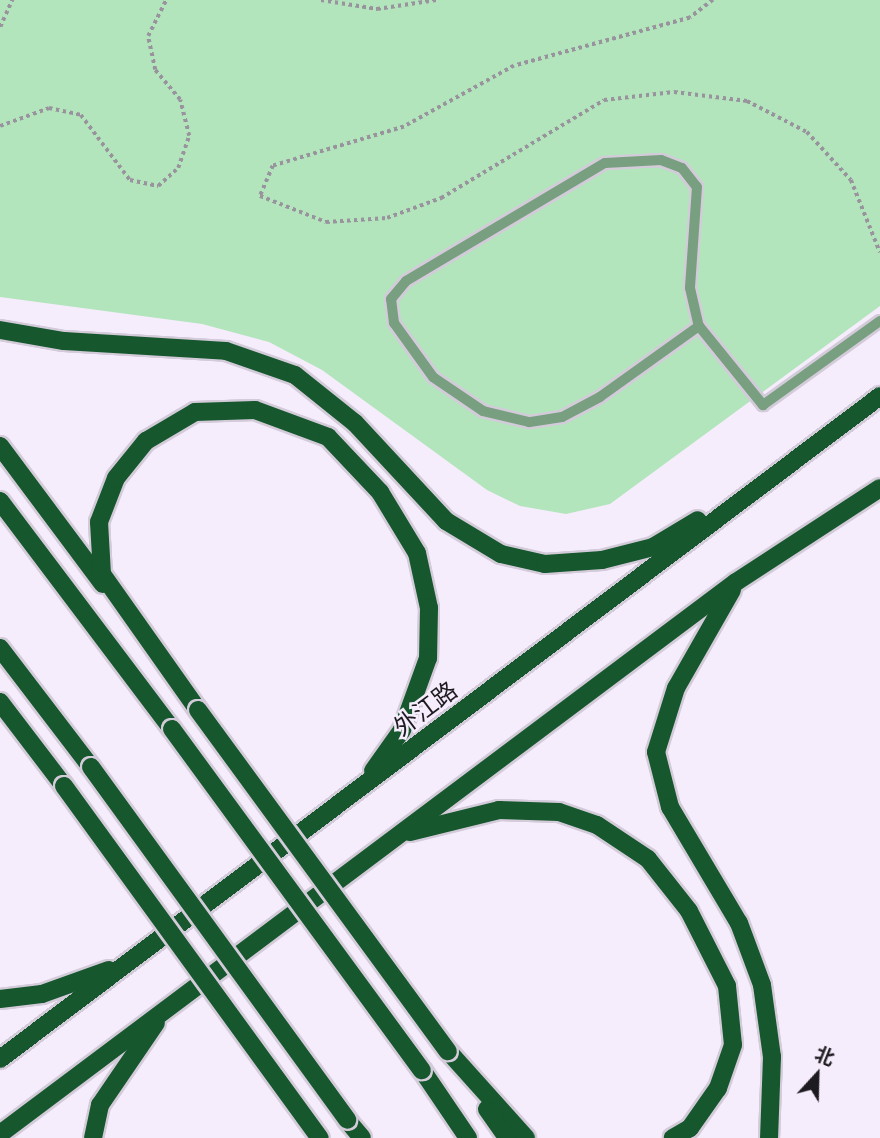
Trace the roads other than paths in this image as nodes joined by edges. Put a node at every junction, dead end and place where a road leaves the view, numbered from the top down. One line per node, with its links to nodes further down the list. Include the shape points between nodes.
1 (880, 321): 2 (lane, via 763,405)
2 (699, 326): 2 (lane, via 690,288 697,187 682,168 661,160 605,163 406,281 391,299 394,323 432,377 483,411 529,422 562,416 600,397)
3 (0, 330): 6 (main road, via 64,341 226,351 295,375 355,423 446,521 501,554 545,564 653,547)
4 (880, 396): 6 (main road, 外江路)
5 (0, 446): 13 (main road)
6 (773, 476): 15 (main road, 外江路)
7 (880, 488): 9 (main road)
8 (0, 501): 26 (main road, bridge, via 172,729)
9 (736, 583): 16 (main road); 30 (main road, via 676,688 656,752 670,807 739,923 762,985 772,1057)
10 (0, 648): 25 (main road, bridge)
11 (0, 702): 14 (main road)
12 (0, 709): 14 (main road)
13 (198, 710): 15 (main road, via 102,574 99,522 116,478 146,441 195,412 255,410 328,437 380,492 417,553 429,608 428,658 402,730); 20 (main road, bridge)
14 (64, 786): 24 (main road, bridge)
15 (361, 786): 17 (main road, 外江路)
16 (403, 834): 19 (main road); 29 (main road, via 499,810 559,812 597,825 648,859 689,911 727,986 733,1045 718,1088 690,1128)
17 (126, 964): 18 (main road, via 42,994); 21 (main road, 外江路)
18 (0, 999)
19 (164, 1012): 22 (main road); 23 (main road, via 100,1105)
20 (448, 1051): 27 (main road); 28 (main road)
21 (0, 1059)
22 (0, 1134)
23 (93, 1138)
24 (320, 1138)
25 (362, 1138)
26 (468, 1138)
27 (507, 1138)
28 (526, 1138)
29 (673, 1138)
30 (769, 1138)

